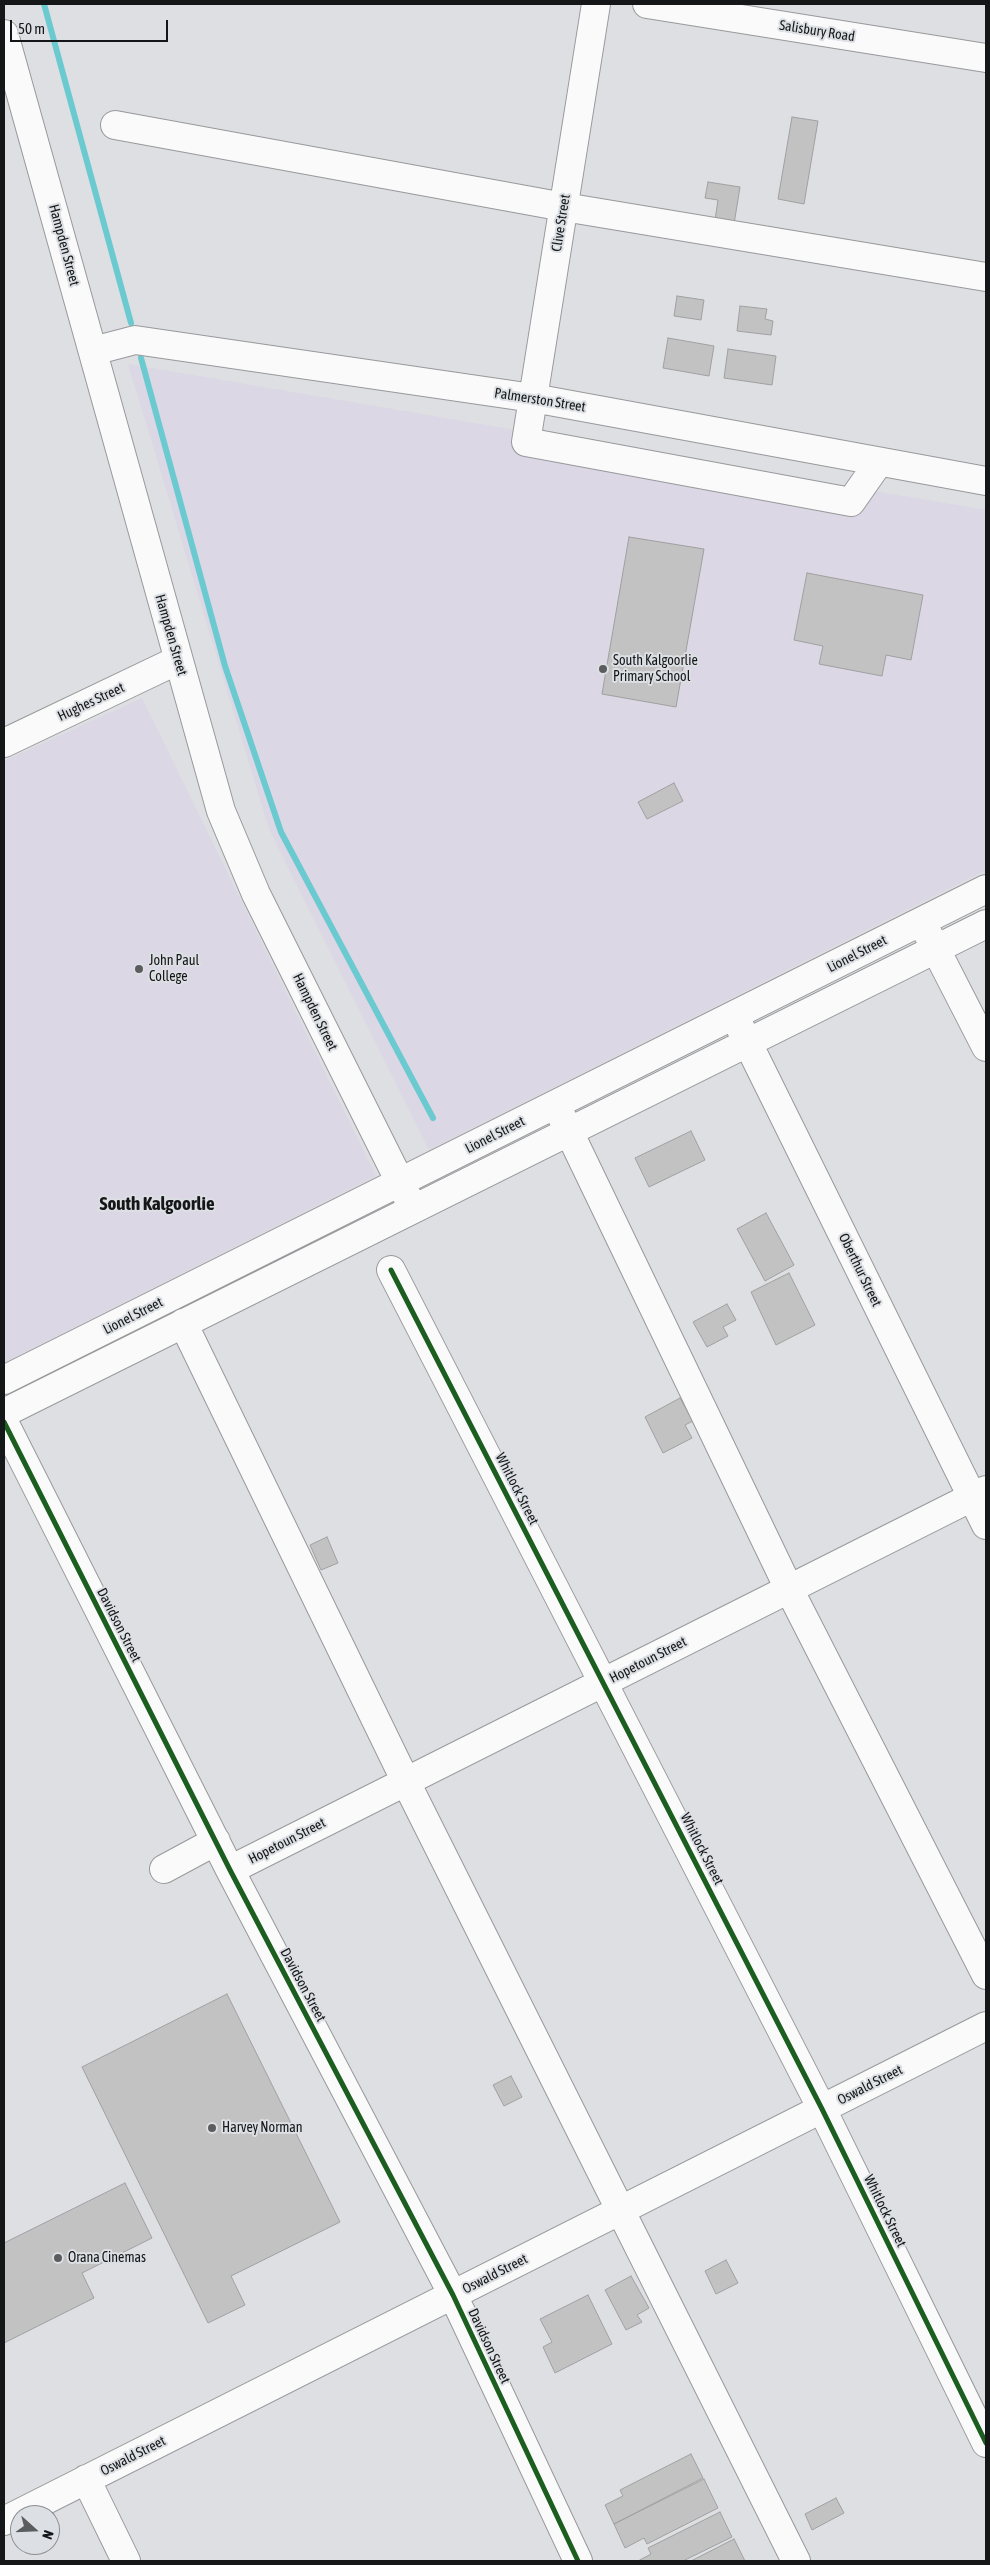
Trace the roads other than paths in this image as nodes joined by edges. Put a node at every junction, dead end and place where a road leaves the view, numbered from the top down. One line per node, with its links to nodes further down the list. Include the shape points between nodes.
1 (596, 4): 6 (street, Clive Street)
2 (647, 4): 4 (street, Salisbury Road)
3 (4, 34): 8 (street, Hampden Street)
4 (986, 58)
5 (115, 125): 6 (street)
6 (564, 207): 7 (street); 9 (street, Clive Street)
7 (986, 277)
8 (92, 351): 9 (street, Palmerston Street, via 135,340); 12 (street, Hampden Street)
9 (533, 398): 10 (street, Palmerston Street); 10 (street, Clive Street, via 526,442 851,502)
10 (878, 462): 11 (street, Palmerston Street)
11 (986, 481)
12 (178, 660): 13 (street, Hughes Street); 23 (street, Hampden Street, via 221,811 238,852)
13 (4, 743)
14 (986, 889): 15 (street, Lionel Street)
15 (921, 922): 17 (street); 18 (street, Lionel Street)
16 (986, 924): 17 (street, Lionel Street)
17 (936, 950): 19 (street, Lionel Street); 20 (street)
18 (734, 1015): 19 (street, Oberthur Street); 21 (street, Lionel Street)
19 (748, 1043): 22 (street, Lionel Street); 30 (street, Oberthur Street)
20 (986, 1047)
21 (556, 1104): 22 (street); 23 (street, Lionel Street)
22 (568, 1131): 24 (street, Lionel Street); 32 (street)
23 (400, 1182): 24 (street, Hampden Street); 27 (street, Lionel Street)
24 (413, 1208): 26 (street, Lionel Street)
25 (391, 1270): 33 (street, Whitlock Street)
26 (183, 1323): 28 (street, Lionel Street); 34 (street)
27 (4, 1380)
28 (4, 1413)
29 (4, 1422): 35 (street, Davidson Street)
30 (979, 1494): 31 (street, Oberthur Street); 32 (street, Hopetoun Street)
31 (986, 1525)
32 (789, 1589): 33 (street, Hopetoun Street); 38 (street)
33 (604, 1682): 34 (street, Hopetoun Street); 40 (street, Whitlock Street)
34 (406, 1782): 37 (street, Hopetoun Street); 41 (street)
35 (216, 1841): 36 (street); 37 (street, Davidson Street)
36 (164, 1869)
37 (230, 1870): 42 (street, Davidson Street)
38 (986, 1975)
39 (986, 2026): 40 (street, Oswald Street)
40 (822, 2109): 41 (street, Oswald Street); 43 (street, Whitlock Street)
41 (621, 2210): 42 (street, Oswald Street); 48 (street)
42 (453, 2295): 44 (street, Oswald Street); 47 (street, Davidson Street)
43 (986, 2443)
44 (86, 2480): 45 (street, Oswald Street); 46 (street)
45 (4, 2521)
46 (126, 2561)
47 (578, 2561)
48 (796, 2561)

